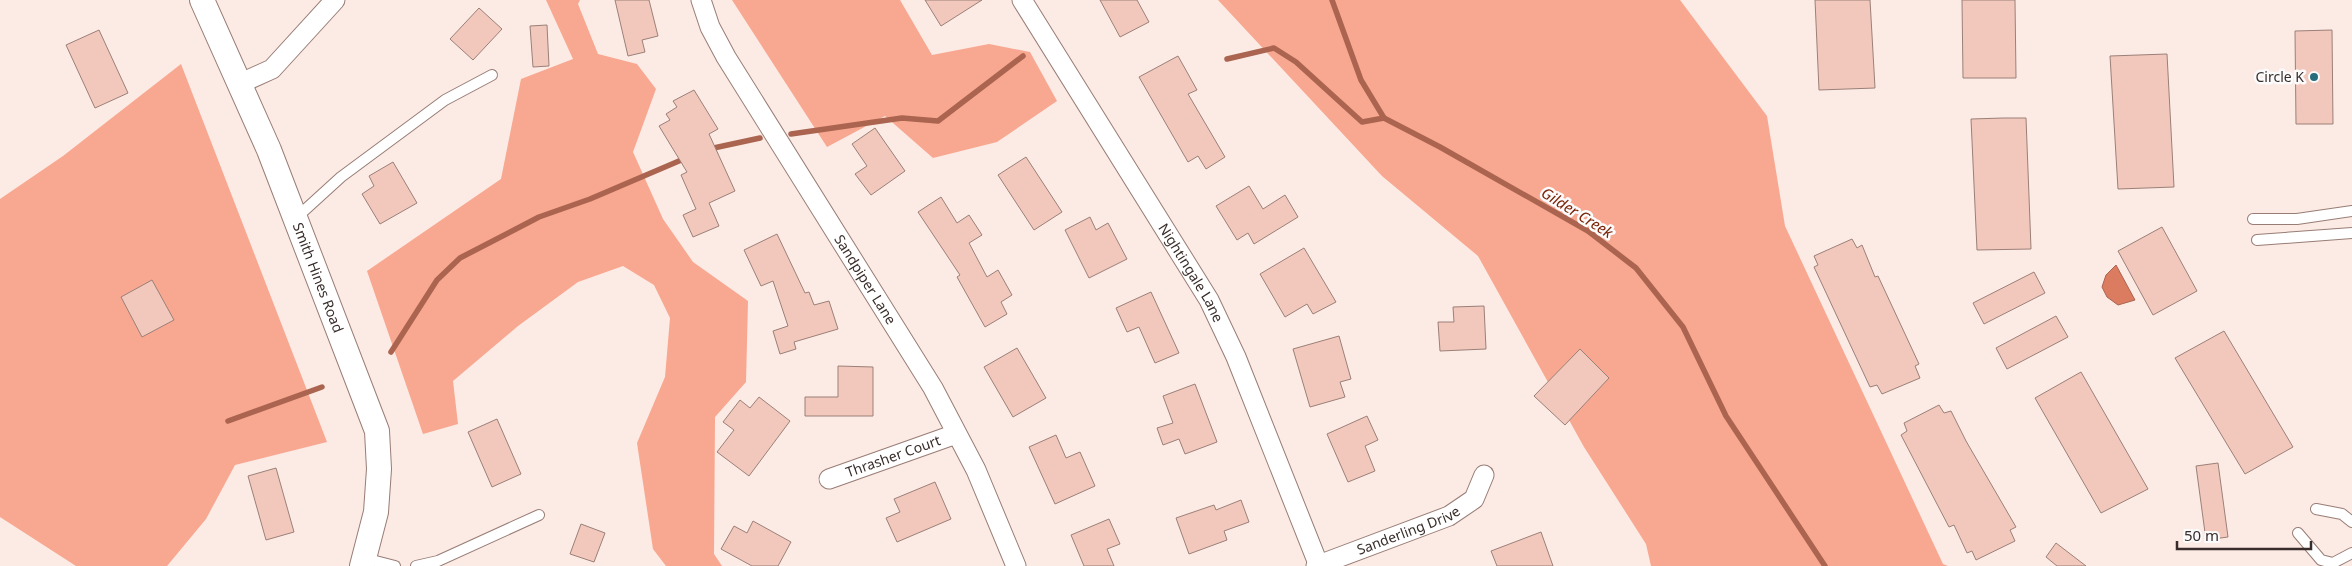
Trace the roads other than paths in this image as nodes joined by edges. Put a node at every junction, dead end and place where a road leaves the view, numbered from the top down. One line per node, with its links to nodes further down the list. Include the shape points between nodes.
1 (202, 0): 6 (street, Smith Hines Road)
2 (335, 0): 6 (street, via 272,69)
3 (701, 0): 12 (street, Sandpiper Lane, via 710,27 726,57 932,388)
4 (1022, 0): 24 (street, Nightingale Lane, via 1209,300 1236,358)
5 (492, 75): 8 (lane, via 445,100 341,177)
6 (239, 84): 8 (street, Smith Hines Road)
7 (2352, 211): 9 (lane, via 2297,219)
8 (295, 219): 20 (street, Smith Hines Road, via 377,431 376,512)
9 (2253, 219)
10 (2352, 233): 11 (lane)
11 (2258, 240)
12 (956, 434): 14 (street, Thrasher Court); 23 (street, Sandpiper Lane, via 976,470)
13 (1484, 475): 24 (street, Sanderling Drive, via 1474,499 1449,516)
14 (829, 478)
15 (2316, 509): 17 (lane, via 2342,514)
16 (539, 515): 22 (lane, via 438,560)
17 (2352, 522)
18 (2298, 533): 19 (lane, via 2321,560 2333,563)
19 (2352, 553)
20 (363, 562): 21 (lane)
21 (395, 566)
22 (416, 566)
23 (1016, 566)
24 (1318, 566)

